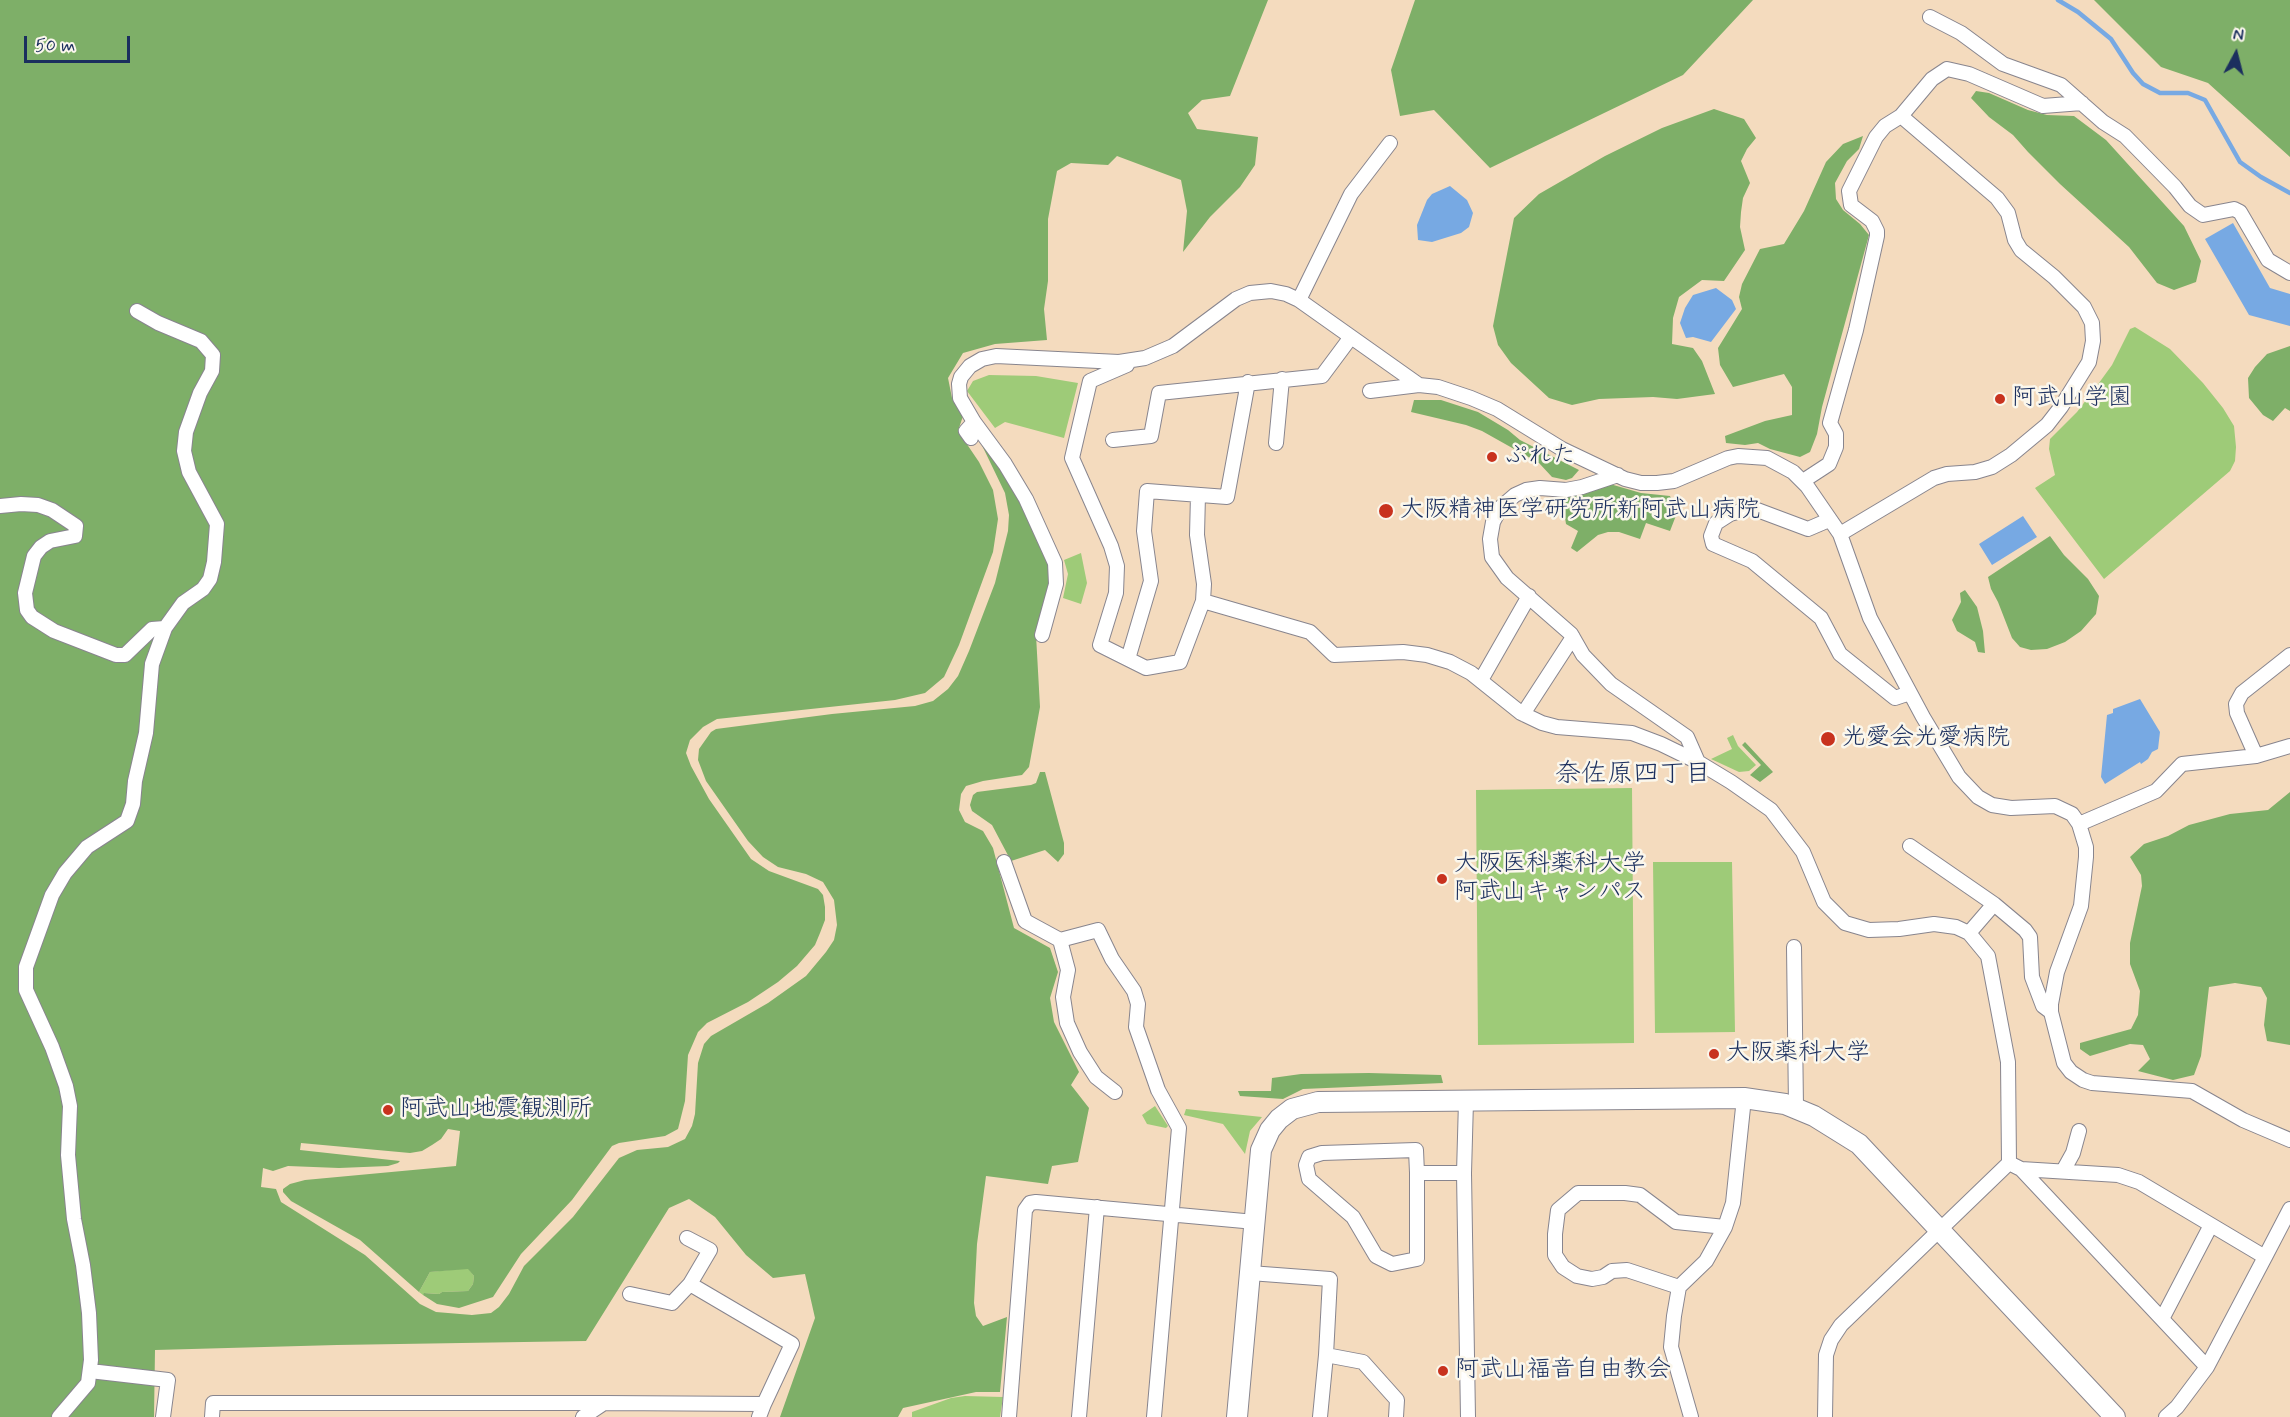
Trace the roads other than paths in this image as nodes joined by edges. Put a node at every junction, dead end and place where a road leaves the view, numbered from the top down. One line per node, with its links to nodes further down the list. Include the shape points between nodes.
1 (1930, 17): 2 (street, via 1961,33 2003,64 2061,85)
2 (2082, 103): 3 (street, via 2043,106 1969,74 1947,69 1932,79); 5 (street, via 2125,136 2203,215 2234,209 2241,212 2268,260)
3 (1901, 116): 19 (street, via 1876,137 1849,191 1851,205 1872,221 1877,236 1830,423 1836,434 1836,447 1829,464); 23 (street, via 1997,198 2008,213 2021,250 2084,307 2092,323 2093,341 2088,362 2061,408 2011,455 1992,467 1934,478)
4 (1390, 143): 6 (street, via 1351,194)
5 (2290, 273)
6 (1299, 300): 8 (street); 9 (street, via 1271,291 1250,293 1173,346)
7 (137, 312): 26 (street, via 201,341 213,355 212,371 186,432 184,452 189,472 217,524 214,562 203,589 183,603)
8 (1351, 337): 10 (street, via 1322,376); 12 (street)
9 (1137, 360): 14 (street, via 1018,356 982,359 970,366 959,384 960,398); 30 (street, via 1090,381 1072,458 1117,566 1116,593 1100,645)
10 (1282, 379): 11 (street); 17 (street)
11 (1248, 382): 16 (street, via 1159,393 1151,436); 20 (street, via 1227,497)
12 (1419, 384): 13 (street); 18 (street, via 1487,404 1551,443)
13 (1371, 391)
14 (974, 422): 15 (street, via 966,431); 27 (street, via 1005,464 1054,558 1056,584)
15 (971, 438)
16 (1113, 440)
17 (1276, 443)
18 (1618, 475): 19 (street, via 1641,483 1666,483 1728,458 1748,456 1776,462); 24 (street, via 1574,489 1526,490 1501,507 1490,530 1492,556 1501,572)
19 (1803, 481): 22 (street)
20 (1198, 495): 25 (street); 30 (street, via 1147,491 1144,531 1151,581)
21 (0, 506): 26 (street, via 38,505 76,526 75,536 51,541 34,556 25,593 32,617 54,631 116,656 125,655 152,629)
22 (1829, 520): 23 (street); 32 (street, via 1808,529 1752,508 1716,523 1711,536 1713,544 1752,561 1821,618 1840,654 1895,698)
23 (1840, 534): 32 (street, via 1870,618)
24 (1528, 596): 28 (street); 31 (street)
25 (1203, 601): 30 (street, via 1180,662 1146,668); 31 (street, via 1310,632 1334,655 1415,653 1449,662)
26 (165, 628): 71 (street, via 152,664 134,804 127,821 87,847 65,873 52,895 26,967 26,990 52,1047 70,1106 68,1155 89,1313)
27 (1042, 635)
28 (1573, 637): 33 (street); 36 (street, via 1583,655 1611,684 1687,737)
29 (2290, 655): 35 (street, via 2242,693 2236,704)
30 (1128, 659)
31 (1481, 680): 33 (street)
32 (1910, 693): 37 (street, via 1959,777 1984,802 2001,807 2055,806 2072,814)
33 (1523, 714): 36 (street, via 1557,727 1632,733)
34 (2290, 746): 35 (street)
35 (2256, 756): 37 (street, via 2181,764 2156,791)
36 (1698, 762): 41 (street, via 1771,810 1803,852 1824,902 1845,923 1869,930 1934,924)
37 (2079, 824): 44 (street, via 2086,847 2084,886 2081,906 2054,982)
38 (1910, 846): 40 (street)
39 (1004, 862): 42 (street, via 1025,921)
40 (1994, 904): 41 (street); 44 (street, via 2030,937 2032,977 2043,1006)
41 (1969, 933): 51 (street, via 1988,956 2008,1062)
42 (1060, 940): 45 (street, via 1068,970 1063,997 1067,1023 1096,1077); 57 (street, via 1098,930 1134,991 1138,1004 1136,1027 1158,1090 1179,1128)
43 (1794, 947): 48 (street)
44 (2051, 1012): 50 (street, via 2064,1063 2083,1080 2192,1091 2243,1120)
45 (1115, 1092)
46 (1744, 1098): 47 (street); 48 (street); 60 (street, via 1733,1203)
47 (1466, 1101): 54 (street); 58 (street, via 1318,1102 1292,1109 1274,1124 1263,1143)
48 (1796, 1108): 61 (street, via 1859,1144)
49 (2079, 1131): 52 (street)
50 (2290, 1140)
51 (2015, 1166): 52 (street); 61 (street); 68 (street)
52 (2063, 1171): 59 (street, via 2118,1175 2139,1182)
53 (1417, 1173): 53 (street, via 1417,1259 1392,1264 1376,1256 1353,1217 1309,1179 1306,1165 1309,1157 1322,1153 1416,1150); 54 (street)
54 (1464, 1173): 86 (street)
55 (1097, 1207): 57 (street); 80 (street, via 1036,1202 1026,1207); 81 (street)
56 (2290, 1209): 63 (street)
57 (1173, 1214): 58 (street); 82 (street)
58 (1255, 1222): 64 (street)
59 (2211, 1225): 63 (street); 68 (street)
60 (1725, 1227): 66 (street, via 1706,1262); 66 (street, via 1676,1222 1640,1195 1625,1193 1578,1194 1558,1210 1555,1255 1570,1272 1592,1279 1627,1270)
61 (1940, 1229): 88 (street, via 1841,1325 1831,1340 1826,1355); 89 (street)
62 (687, 1238): 65 (street, via 710,1250)
63 (2265, 1257): 70 (street)
64 (1250, 1273): 69 (street, via 1330,1279); 83 (street)
65 (690, 1284): 67 (street, via 672,1303); 74 (street, via 792,1344)
66 (1679, 1287): 87 (street, via 1671,1347)
67 (630, 1294)
68 (2162, 1319): 70 (street)
69 (1326, 1355): 84 (street); 85 (street, via 1363,1362 1397,1400)
70 (2207, 1367): 90 (street)
71 (90, 1371): 75 (street, via 88,1383); 76 (street, via 168,1380)
72 (604, 1403): 73 (street); 77 (street, via 213,1403); 78 (street)
73 (688, 1405): 74 (street); 79 (street)
74 (761, 1411)
75 (59, 1417)
76 (163, 1417)
77 (212, 1417)
78 (583, 1417)
79 (680, 1417)
80 (1009, 1417)
81 (1079, 1417)
82 (1154, 1417)
83 (1237, 1417)
84 (1320, 1417)
85 (1396, 1417)
86 (1468, 1417)
87 (1691, 1417)
88 (1825, 1417)
89 (2115, 1417)
90 (2166, 1417)

